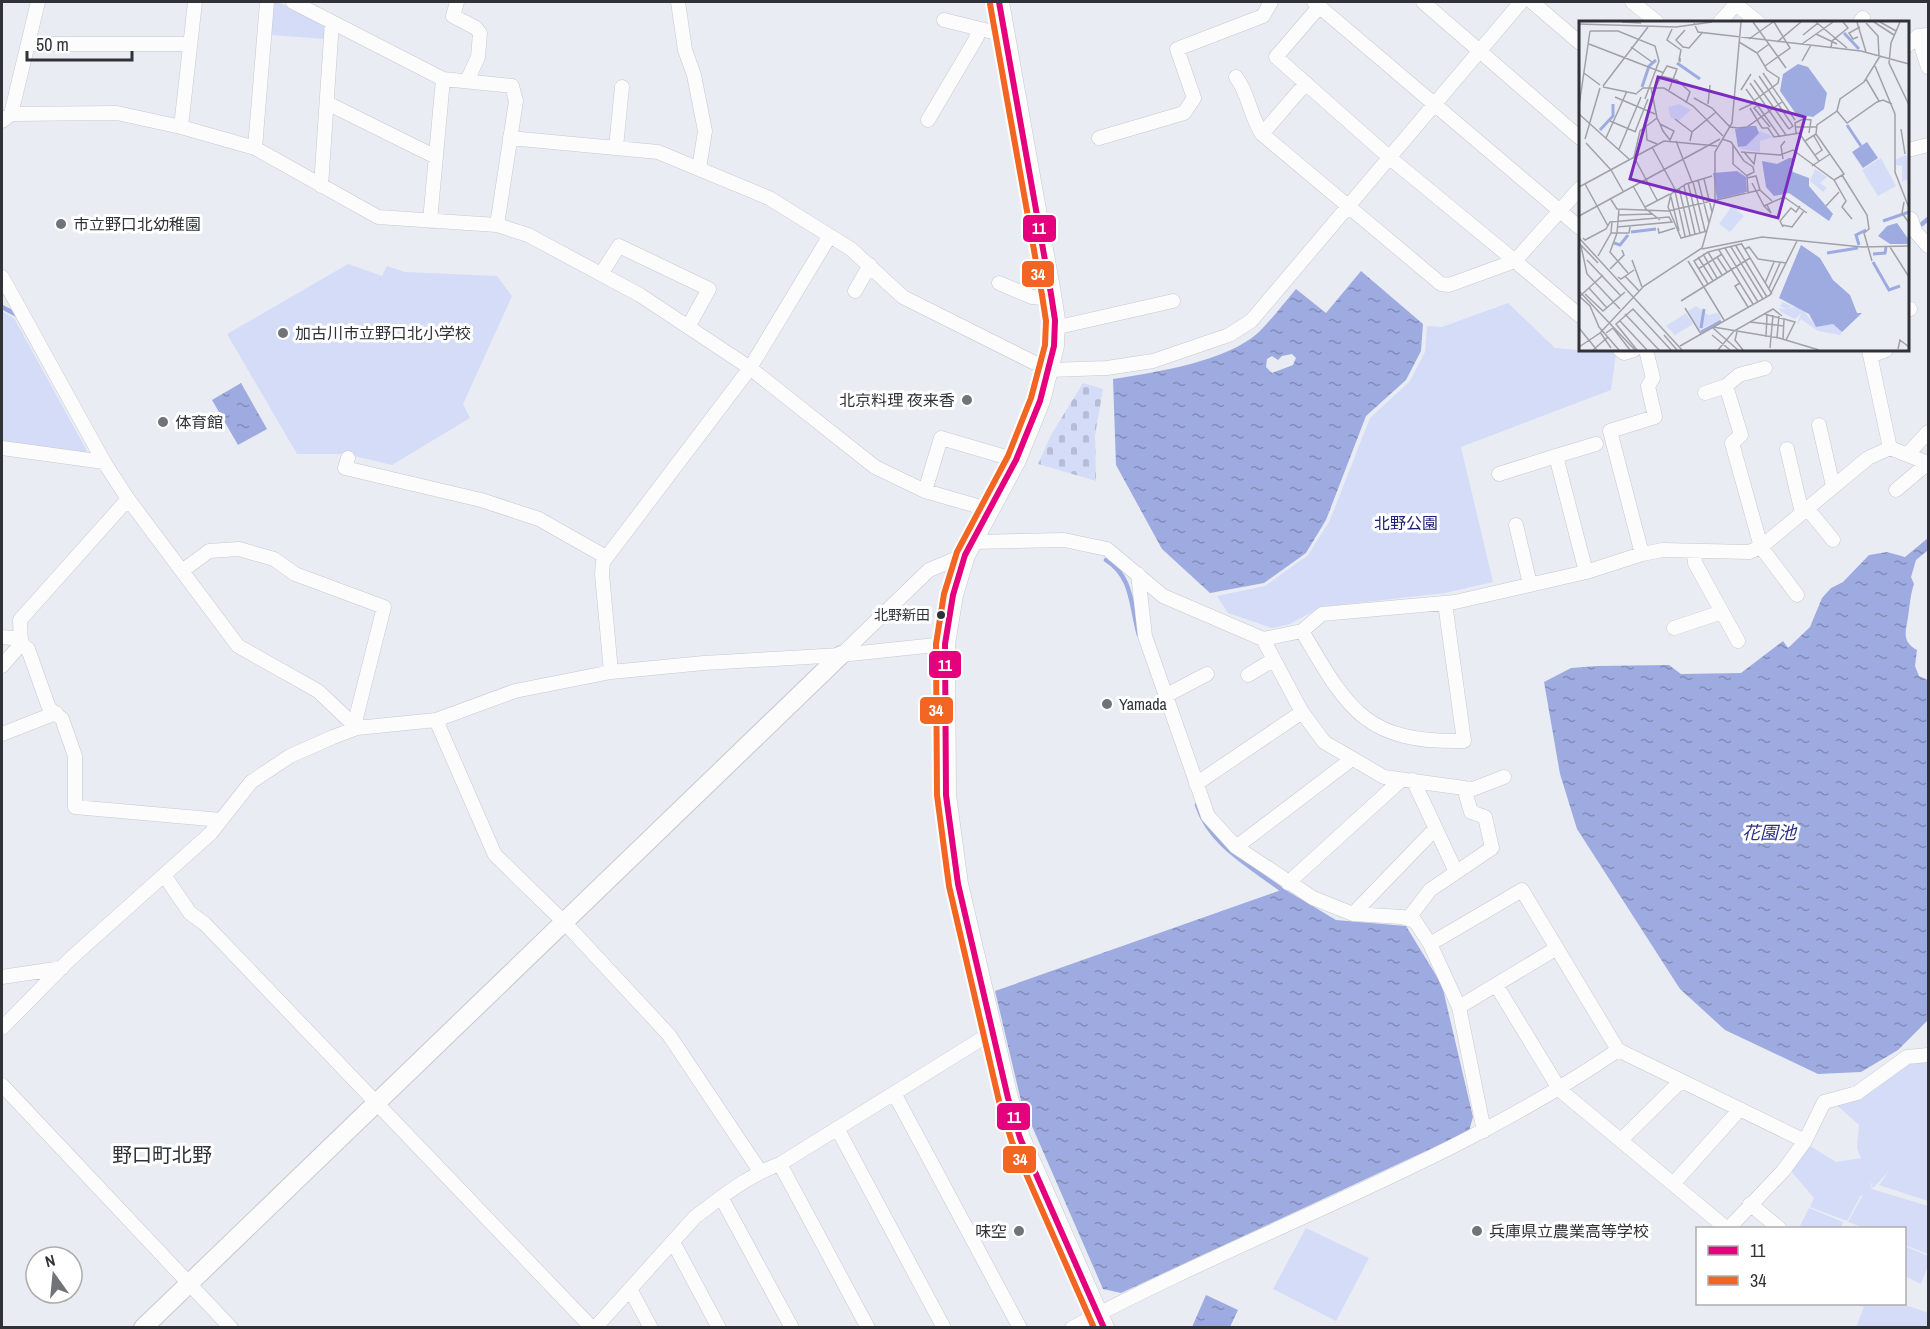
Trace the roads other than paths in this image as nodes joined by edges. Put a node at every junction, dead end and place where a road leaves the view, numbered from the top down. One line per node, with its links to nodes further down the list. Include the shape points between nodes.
1 (38, 2): 24 (street)
2 (195, 2): 25 (street)
3 (267, 2): 44 (street)
4 (293, 2): 19 (street)
5 (457, 2): 30 (street, via 453,16 480,33 478,57)
6 (678, 2): 48 (street, via 685,50 705,130)
7 (999, 2): 21 (main road)
8 (1271, 2): 41 (street, via 1263,16 1177,49 1194,98 1184,113 1136,134)
9 (1423, 2): 26 (street)
10 (1521, 2): 26 (street)
11 (1532, 2): 23 (street)
12 (1632, 2): 16 (street)
13 (1734, 3): 17 (street); 18 (street)
14 (1316, 4): 31 (street, via 1276,57); 34 (street)
15 (944, 20): 20 (street)
16 (1656, 21)
17 (1721, 21)
18 (1757, 21)
19 (332, 22): 29 (street); 33 (street)
20 (976, 28): 21 (street); 36 (street, via 976,36)
21 (1005, 34): 66 (main road)
22 (1918, 39): 27 (street)
23 (1579, 41)
24 (28, 44): 25 (street); 35 (street)
25 (190, 44): 37 (street)
26 (1480, 51): 34 (street); 39 (street)
27 (1929, 66)
28 (1236, 77): 38 (street)
29 (443, 79): 30 (street); 46 (street)
30 (467, 81): 40 (street, via 512,86 516,101)
31 (1306, 84): 38 (street); 47 (street)
32 (622, 87): 43 (street)
33 (327, 103): 46 (street); 49 (street)
34 (1436, 104): 47 (street); 52 (street)
35 (6, 118): 37 (street, via 117,113)
36 (928, 120)
37 (181, 127): 44 (street)
38 (1262, 134): 51 (street)
39 (1579, 136)
40 (510, 138): 43 (street); 55 (street)
41 (1099, 138)
42 (1929, 145): 45 (street)
43 (616, 147): 48 (street, via 658,152)
44 (255, 148): 49 (street)
45 (1909, 150)
46 (436, 157): 54 (street)
47 (1390, 158): 51 (street); 59 (street)
48 (699, 169): 57 (street, via 769,198)
49 (321, 186): 54 (street, via 378,217)
50 (1579, 190): 52 (street)
51 (1349, 207): 59 (street, via 1441,284 1449,285); 75 (street, via 1251,321 1229,335 1153,361 1107,368)
52 (1561, 211): 56 (street); 59 (street)
53 (1914, 218): 58 (street, via 1915,231)
54 (430, 221): 55 (street)
55 (497, 225): 61 (street, via 528,235)
56 (1579, 226)
57 (829, 237): 60 (street); 73 (street)
58 (1929, 246)
59 (1515, 261): 68 (street)
60 (870, 265): 64 (street); 75 (street, via 903,297)
61 (601, 274): 69 (street); 69 (street, via 619,246 709,289)
62 (2, 277): 65 (street)
63 (999, 283): 66 (street, via 1032,297)
64 (855, 291)
65 (7, 297): 90 (street)
66 (1052, 299): 70 (main road)
67 (1173, 301): 70 (street)
68 (1579, 314)
69 (688, 327): 73 (street)
70 (1054, 328): 75 (main road)
71 (1646, 351): 104 (street, via 1653,378 1648,387 1655,417 1610,431 1629,477)
72 (1870, 353): 84 (street)
73 (750, 368): 95 (street, via 875,467); 105 (street)
74 (1765, 368): 76 (street, via 1739,375)
75 (1049, 370): 89 (main road, via 1032,427)
76 (1726, 386): 77 (street); 81 (street, via 1741,435)
77 (1705, 393)
78 (1819, 425): 93 (street)
79 (1929, 432): 86 (street)
80 (1581, 433): 87 (street, via 1590,445)
81 (1732, 443): 82 (street); 101 (street, via 1735,475)
82 (1718, 447)
83 (2, 448): 90 (street)
84 (1890, 448): 86 (street); 93 (street, via 1868,458)
85 (1787, 449): 98 (street)
86 (1907, 455): 91 (street)
87 (1556, 456): 92 (street); 107 (street, via 1561,498)
88 (348, 458): 105 (street, via 345,468 481,500 539,519)
89 (1016, 460): 95 (street, via 941,438); 97 (main road)
90 (104, 462): 96 (street)
91 (1928, 463): 94 (street)
92 (1499, 474)
93 (1833, 486): 98 (street)
94 (1896, 490)
95 (925, 491): 97 (street)
96 (128, 499): 106 (street); 117 (street, via 20,620)
97 (991, 510): 102 (main road)
98 (1804, 511): 100 (street); 101 (street)
99 (1516, 525): 109 (street)
100 (1833, 540)
101 (1761, 547): 103 (street, via 1749,552); 110 (street)
102 (969, 549): 108 (street, via 1064,540 1107,549); 119 (main road, via 952,595); 120 (street, via 929,570)
103 (1694, 551): 104 (street); 112 (street, via 1695,563)
104 (1642, 554): 107 (street)
105 (606, 557): 123 (street, via 601,566)
106 (182, 571): 130 (street, via 238,646 318,691); 130 (street, via 209,551 239,549 384,607 356,718)
107 (1586, 572): 109 (street)
108 (1138, 574): 116 (street, via 1163,596); 126 (street, via 1145,636)
109 (1530, 585): 111 (street)
110 (1797, 595)
111 (1445, 603): 114 (street, via 1322,614); 114 (street, via 1464,741 1410,739 1389,733 1361,715 1337,691)
112 (1722, 612): 113 (street); 118 (street)
113 (1674, 628)
114 (1302, 630): 116 (street)
115 (2, 637): 117 (street)
116 (1263, 639): 121 (street)
117 (21, 641): 122 (street); 128 (street, via 49,708)
118 (1738, 641)
119 (945, 644): 120 (street); 153 (main road, via 949,825)
120 (841, 655): 123 (street); 145 (street)
121 (1273, 660): 125 (street); 127 (street)
122 (2, 666)
123 (610, 672): 129 (street, via 515,691)
124 (1207, 674): 126 (street)
125 (1248, 675)
126 (1167, 695): 135 (street)
127 (1302, 712): 132 (street, via 1324,742); 135 (street)
128 (56, 713): 131 (street); 137 (street, via 62,719 75,756 75,807)
129 (436, 720): 130 (street); 145 (street, via 495,855)
130 (357, 728): 137 (street, via 290,756 251,782)
131 (2, 734)
132 (1352, 759): 134 (street, via 1384,777); 139 (street)
133 (1504, 777): 136 (street)
134 (1406, 781): 136 (street); 138 (street); 142 (street)
135 (1196, 784): 139 (street, via 1208,816)
136 (1464, 788): 140 (street, via 1472,812 1485,817 1492,848)
137 (221, 820): 141 (street)
138 (1435, 829): 140 (street); 143 (street)
139 (1236, 847): 142 (street)
140 (1456, 872): 144 (street, via 1430,890)
141 (164, 875): 148 (street); 160 (street, via 190,913)
142 (1288, 883): 143 (street)
143 (1353, 914): 144 (street)
144 (1408, 919): 146 (street, via 1415,921)
145 (566, 923): 160 (street); 167 (street, via 669,1035)
146 (1430, 944): 147 (street, via 1522,890); 151 (street)
147 (1557, 948): 150 (street); 154 (street)
148 (62, 968): 149 (street); 152 (street)
149 (2, 977)
150 (1496, 985): 151 (street); 158 (street)
151 (1459, 1007): 163 (street)
152 (2, 1028)
153 (991, 1033): 159 (street); 177 (main road, via 1020,1138)
154 (1618, 1050): 156 (street); 158 (street)
155 (1929, 1055): 165 (street, via 1906,1057 1857,1093 1824,1102)
156 (1681, 1081): 161 (street); 164 (street)
157 (2, 1085): 175 (street)
158 (1560, 1090): 163 (street); 164 (street)
159 (894, 1093): 162 (street); 186 (street)
160 (378, 1104): 175 (street); 180 (street)
161 (1740, 1109): 165 (street); 168 (street)
162 (837, 1128): 166 (street); 185 (street)
163 (1484, 1131): 177 (street)
164 (1621, 1140): 168 (street)
165 (1805, 1141): 170 (street, via 1783,1171)
166 (780, 1164): 167 (street); 184 (street)
167 (760, 1171): 169 (street)
168 (1673, 1184): 171 (street)
169 (721, 1197): 174 (street, via 695,1217); 183 (street)
170 (1750, 1204): 172 (street); 173 (street)
171 (1727, 1227)
172 (1729, 1227)
173 (1778, 1227)
174 (673, 1242): 176 (street); 182 (street)
175 (189, 1283): 178 (street); 179 (street)
176 (630, 1288): 180 (street); 181 (street)
177 (1102, 1320): 187 (street)
178 (143, 1328)
179 (231, 1328)
180 (594, 1328)
181 (651, 1328)
182 (719, 1328)
183 (792, 1328)
184 (868, 1328)
185 (944, 1328)
186 (1020, 1328)
187 (1072, 1328)

